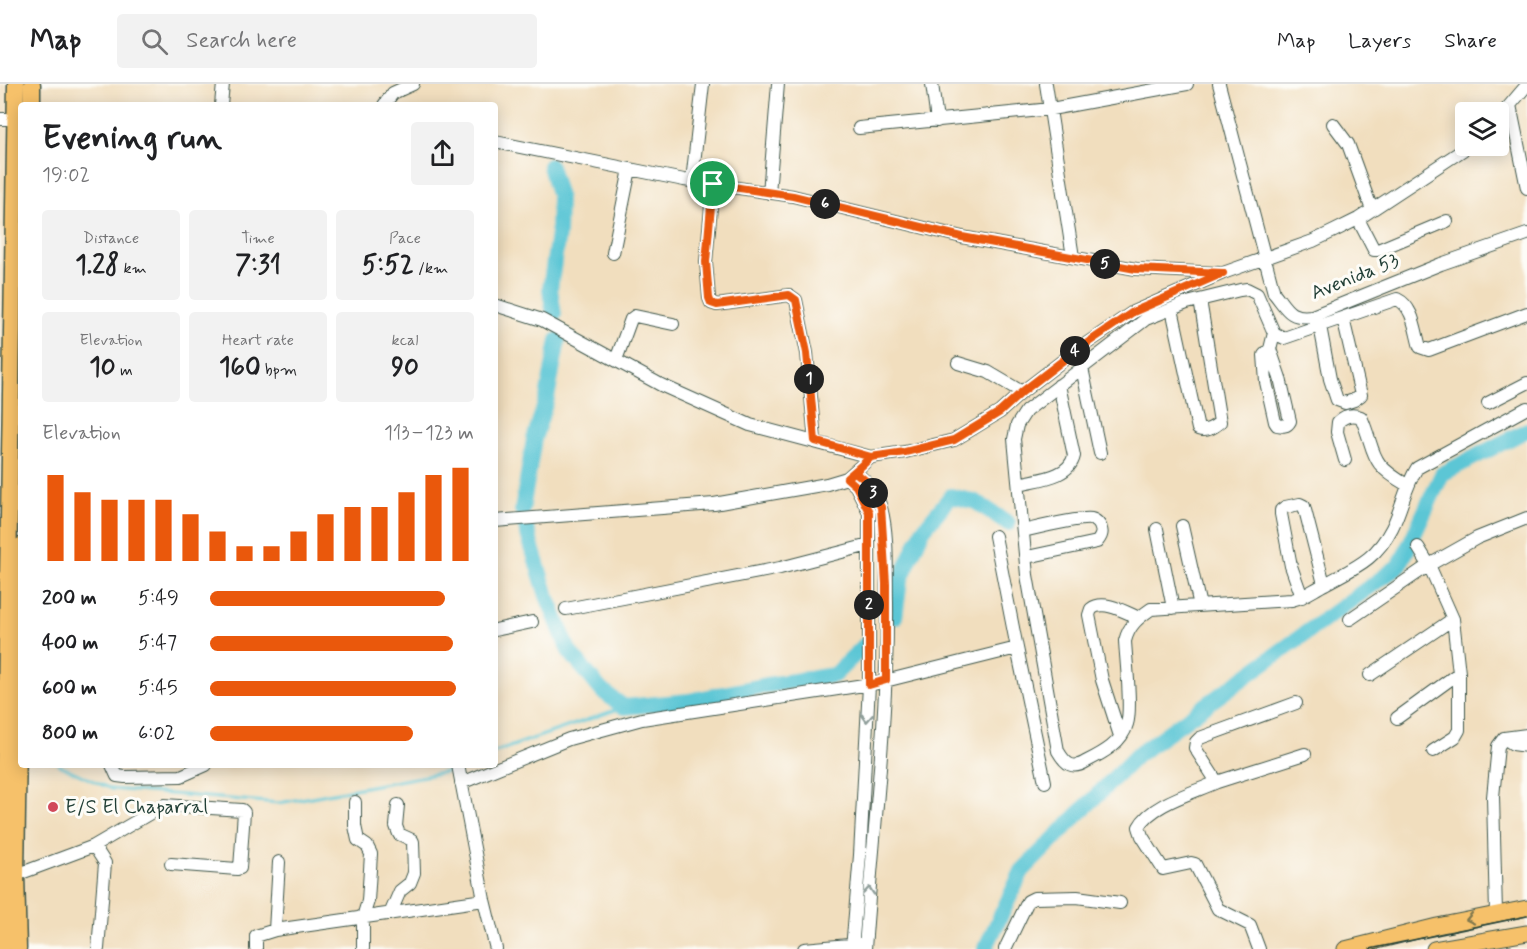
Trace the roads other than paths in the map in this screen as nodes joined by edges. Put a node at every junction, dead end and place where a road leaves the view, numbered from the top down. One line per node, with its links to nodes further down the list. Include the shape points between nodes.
1 (16, 84): 17 (highway)
2 (32, 84): 12 (highway)
3 (223, 84): 13 (street)
4 (413, 84): 14 (street, via 393,93)
5 (703, 84): 24 (street)
6 (778, 84): 27 (street)
7 (932, 84): 18 (street)
8 (1046, 84): 16 (street)
9 (1187, 84): 16 (street)
10 (1219, 84): 34 (street, Avenida 53)
11 (1527, 85): 15 (street)
12 (32, 102)
13 (221, 102)
14 (386, 102)
15 (1510, 105): 26 (street)
16 (1051, 109): 18 (street); 33 (street)
17 (12, 119): 84 (highway)
18 (937, 121): 20 (street)
19 (1333, 124): 28 (street, via 1348,144)
20 (859, 128)
21 (498, 143): 23 (street)
22 (1455, 155): 28 (street)
23 (630, 168): 24 (street); 32 (street)
24 (692, 181): 25 (street)
25 (713, 184): 27 (street); 55 (street, via 706,262 709,298 717,305 789,295 796,300 807,353)
26 (1527, 188)
27 (769, 193): 33 (street, via 962,237)
28 (1372, 210): 29 (street)
29 (1358, 219): 30 (street, via 1374,250); 34 (street)
30 (1447, 221)
31 (1527, 234): 36 (street, Avenida 53, via 1312,316 1292,315)
32 (613, 252)
33 (1073, 257): 35 (street, via 1136,269)
34 (1266, 259): 35 (street); 36 (street, Avenida 53)
35 (1223, 273): 52 (street, via 1133,312)
36 (1274, 293): 38 (street)
37 (1200, 300): 38 (street, via 1247,289); 40 (street); 40 (street, via 1220,422 1214,427 1198,429)
38 (1260, 300): 45 (street)
39 (498, 306): 47 (street, via 542,320)
40 (1172, 309): 49 (street, via 1146,319)
41 (1527, 313): 42 (street, via 1429,350 1420,347 1410,309 1397,299)
42 (1343, 318): 44 (street); 44 (street, via 1361,395 1354,400 1337,400)
43 (673, 324): 47 (street, via 635,316)
44 (1320, 326): 45 (street, via 1284,338)
45 (1274, 333): 46 (street)
46 (1270, 349): 46 (street, via 1290,421 1282,426 1275,422 1266,382 1264,355)
47 (616, 360): 55 (street, via 750,425)
48 (958, 363): 52 (street, via 988,372)
49 (1082, 368): 51 (street); 56 (street)
50 (1527, 383): 53 (street)
51 (1059, 385): 60 (street, via 1026,411 1017,424 1014,438); 60 (street, via 1073,462 1059,474)
52 (1022, 392): 57 (street, via 1000,412 954,440)
53 (1488, 403)
54 (1527, 408): 61 (street, via 1423,464)
55 (815, 441): 57 (street)
56 (1100, 453)
57 (871, 457): 59 (street)
58 (1345, 460): 61 (street, via 1338,422 1342,417 1361,417 1376,462)
59 (851, 475): 63 (street, via 827,484 714,504); 68 (street, via 869,512); 87 (street, via 866,481 881,507)
60 (1018, 484): 66 (street)
61 (1407, 485): 72 (street, via 1392,527 1378,551)
62 (1527, 518): 71 (street, via 1477,538)
63 (498, 521)
64 (1182, 525): 75 (street)
65 (1157, 529): 76 (street)
66 (1023, 531): 70 (street); 70 (street, via 1090,519 1102,530 1097,542)
67 (995, 536): 83 (street)
68 (869, 545): 77 (street, via 780,568); 88 (street)
69 (1418, 547): 71 (street)
70 (1027, 556): 92 (street, via 1058,751 1064,761 1080,766 1110,749)
71 (1429, 565): 79 (street); 80 (street)
72 (1324, 584): 73 (street); 73 (street, via 1304,506 1285,507 1281,514 1291,566)
73 (1302, 597): 75 (street)
74 (18, 605): 84 (highway)
75 (1200, 606): 76 (street)
76 (1173, 608): 78 (street, via 1151,609)
77 (566, 609)
78 (1139, 618): 92 (street, via 1125,641 1128,705 1127,724); 92 (street, via 1109,606 1095,606 1089,615 1102,680)
79 (1350, 619)
80 (1453, 619): 85 (street); 86 (street)
81 (532, 622): 82 (street)
82 (498, 629)
83 (1017, 648): 87 (street); 102 (street)
84 (12, 667): 110 (highway)
85 (1459, 673): 90 (street); 95 (street, via 1459,730)
86 (1370, 675)
87 (886, 680): 88 (street); 119 (street, one-way to 87)
88 (869, 685): 101 (street, via 642,719 569,739); 119 (street, one-way to 119)
89 (1296, 703): 103 (street, via 1196,742 1195,748)
90 (1397, 718)
91 (1527, 735): 93 (street)
92 (1120, 736)
93 (1504, 738): 94 (street); 114 (street, via 1497,746 1493,797)
94 (1527, 746)
95 (1433, 752)
96 (1305, 754): 103 (street)
97 (113, 768): 98 (street, via 117,776 125,777 181,776)
98 (199, 768)
99 (458, 768): 104 (street)
100 (498, 768): 104 (street)
101 (498, 768)
102 (1046, 782)
103 (1217, 782): 129 (street, via 1145,816 1139,827 1163,870 1195,864 1218,909 1250,925)
104 (461, 783): 111 (street)
105 (356, 802): 116 (street, via 358,840 371,854 368,902)
106 (398, 805): 115 (street, via 399,834 414,842 414,873)
107 (94, 846): 109 (street, via 164,805 244,812 240,868); 110 (street); 123 (street, via 105,863)
108 (279, 862): 117 (street)
109 (171, 864)
110 (7, 881): 121 (highway); 122 (highway)
111 (484, 900): 115 (street); 126 (street)
112 (1120, 903): 128 (street, via 1077,897 1034,898 1028,901)
113 (1527, 908): 114 (main road)
114 (1496, 913): 130 (main road, one-way to 130)
115 (390, 914): 116 (street)
116 (363, 917): 117 (street); 125 (street)
117 (275, 930): 124 (street, via 256,936)
118 (1527, 933): 120 (main road)
119 (859, 946): 127 (street)
120 (1438, 948)
121 (2, 949)
122 (18, 949)
123 (98, 949)
124 (256, 949)
125 (363, 949)
126 (496, 949)
127 (804, 949)
128 (1005, 949)
129 (1259, 949)
130 (1345, 949)

